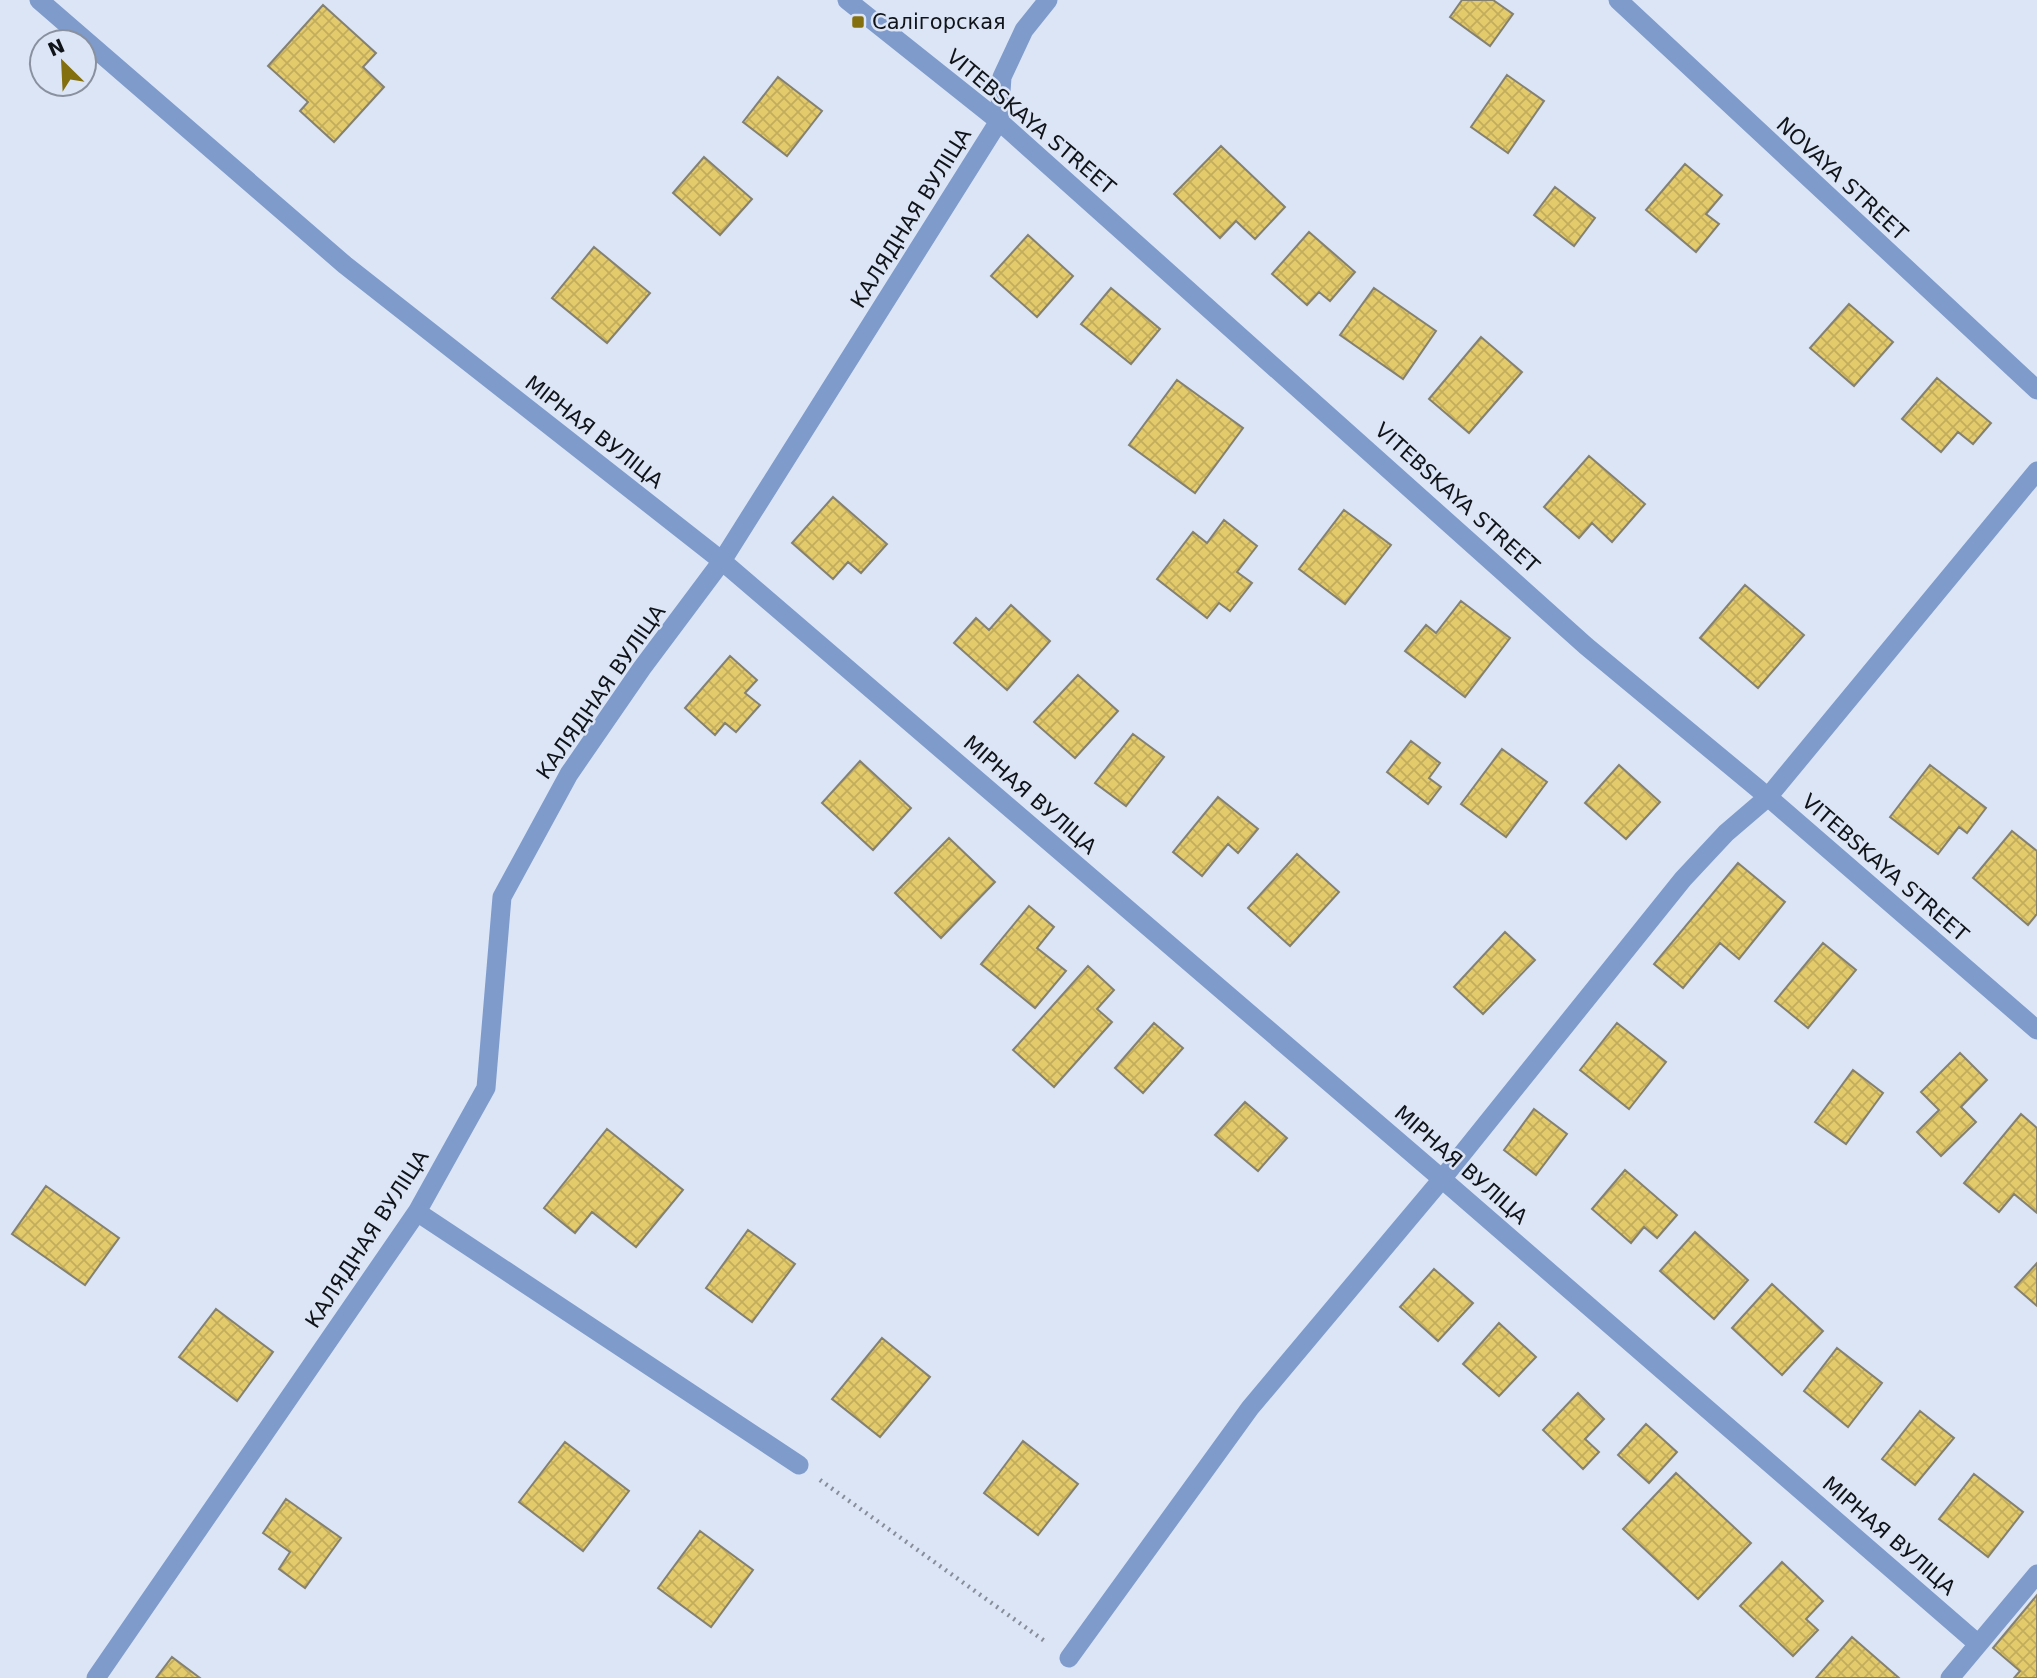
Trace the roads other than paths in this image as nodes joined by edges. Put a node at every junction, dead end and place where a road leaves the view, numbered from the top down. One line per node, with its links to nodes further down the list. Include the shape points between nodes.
1 (39, 0): 8 (street, МІРНАЯ ВУЛІЦА, via 345,265)
2 (847, 0): 5 (street, VITEBSKAYA STREET)
3 (1048, 0): 5 (street, КАЛЯДНАЯ ВУЛІЦА, via 1024,30 1002,77)
4 (1618, 0): 6 (street, NOVAYA STREET)
5 (999, 121): 8 (street, КАЛЯДНАЯ ВУЛІЦА); 9 (street, VITEBSKAYA STREET, via 1586,646)
6 (2037, 390)
7 (2037, 471): 9 (street)
8 (722, 561): 11 (street, МІРНАЯ ВУЛІЦА); 12 (street, КАЛЯДНАЯ ВУЛІЦА, via 569,774 502,897 486,1088)
9 (1768, 797): 10 (street, VITEBSKAYA STREET); 11 (street, via 1683,878)
10 (2037, 1030)
11 (1442, 1179): 15 (street, МІРНАЯ ВУЛІЦА); 16 (street, via 1250,1408)
12 (417, 1212): 13 (street); 17 (street, КАЛЯДНАЯ ВУЛІЦА)
13 (799, 1465)
14 (2037, 1574): 15 (street)
15 (1977, 1643): 18 (street)
16 (1069, 1658)
17 (96, 1678)
18 (1950, 1678)

